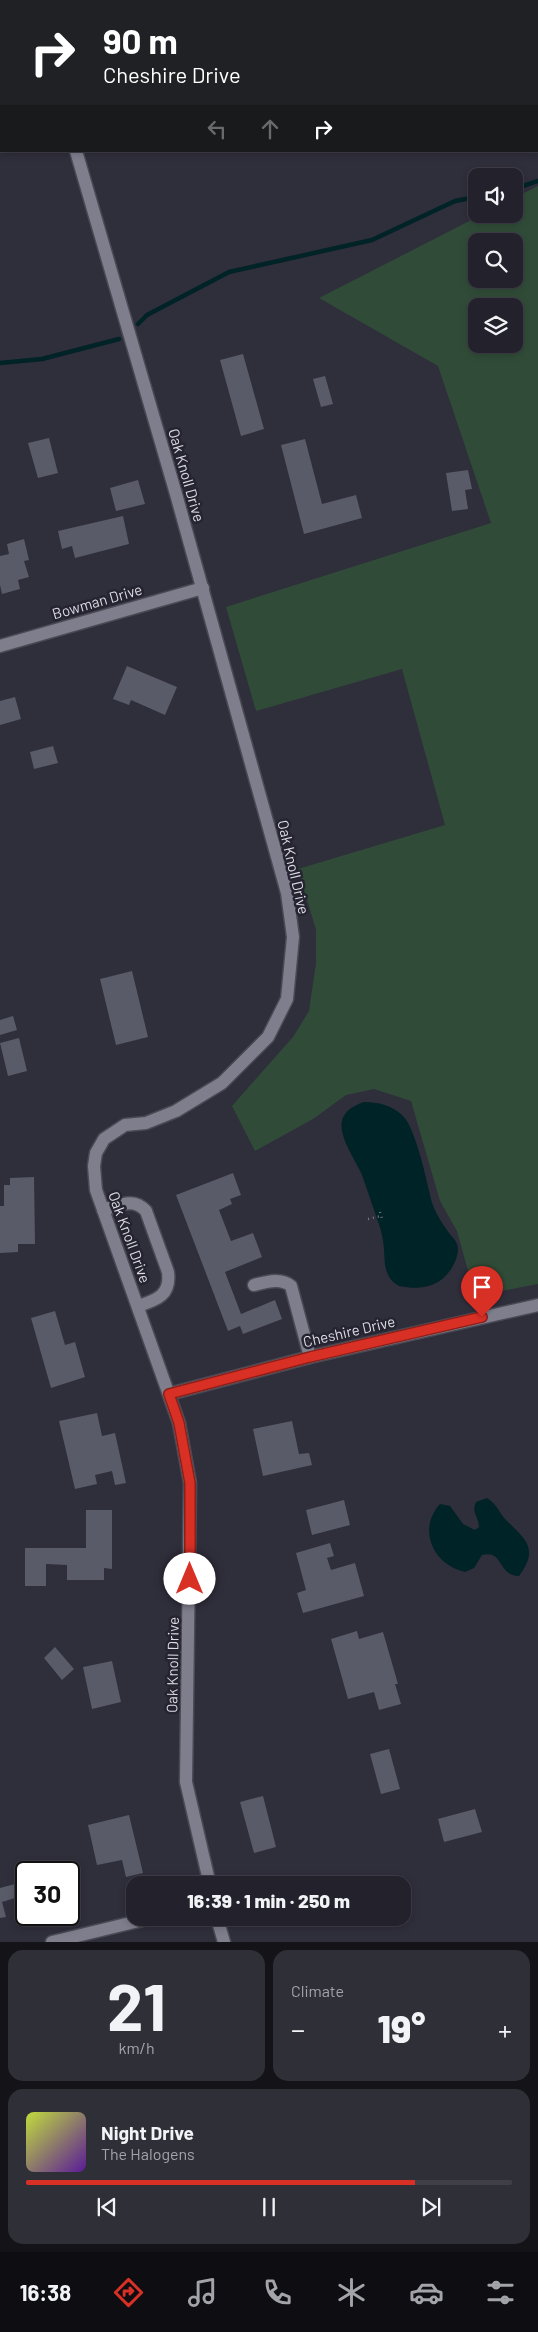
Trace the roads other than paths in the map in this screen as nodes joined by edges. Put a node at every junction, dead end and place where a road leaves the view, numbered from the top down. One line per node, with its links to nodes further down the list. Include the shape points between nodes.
1 (76, 152): 2 (street, Oak Knoll Drive)
2 (203, 588): 3 (street, Bowman Drive); 4 (street, Oak Knoll Drive, via 287,893 293,937 287,999 268,1037 222,1083 176,1111 146,1123 125,1125 104,1139 96,1153 94,1166 96,1190)
3 (0, 646)
4 (103, 1210): 7 (street, Oak Knoll Drive); 7 (street, via 134,1202 140,1204 146,1211 159,1246 170,1282 165,1294 157,1300)
5 (254, 1285): 8 (street, via 272,1281 287,1282 291,1286)
6 (538, 1305): 8 (street, Cheshire Drive)
7 (138, 1306): 9 (street, Oak Knoll Drive)
8 (310, 1357): 9 (street, Cheshire Drive)
9 (169, 1394): 10 (street, Oak Knoll Drive, via 179,1423 190,1483 186,1782)
10 (208, 1876)
11 (126, 1924): 13 (street)
12 (220, 1926): 14 (street)
13 (52, 1942)
14 (224, 1942)

